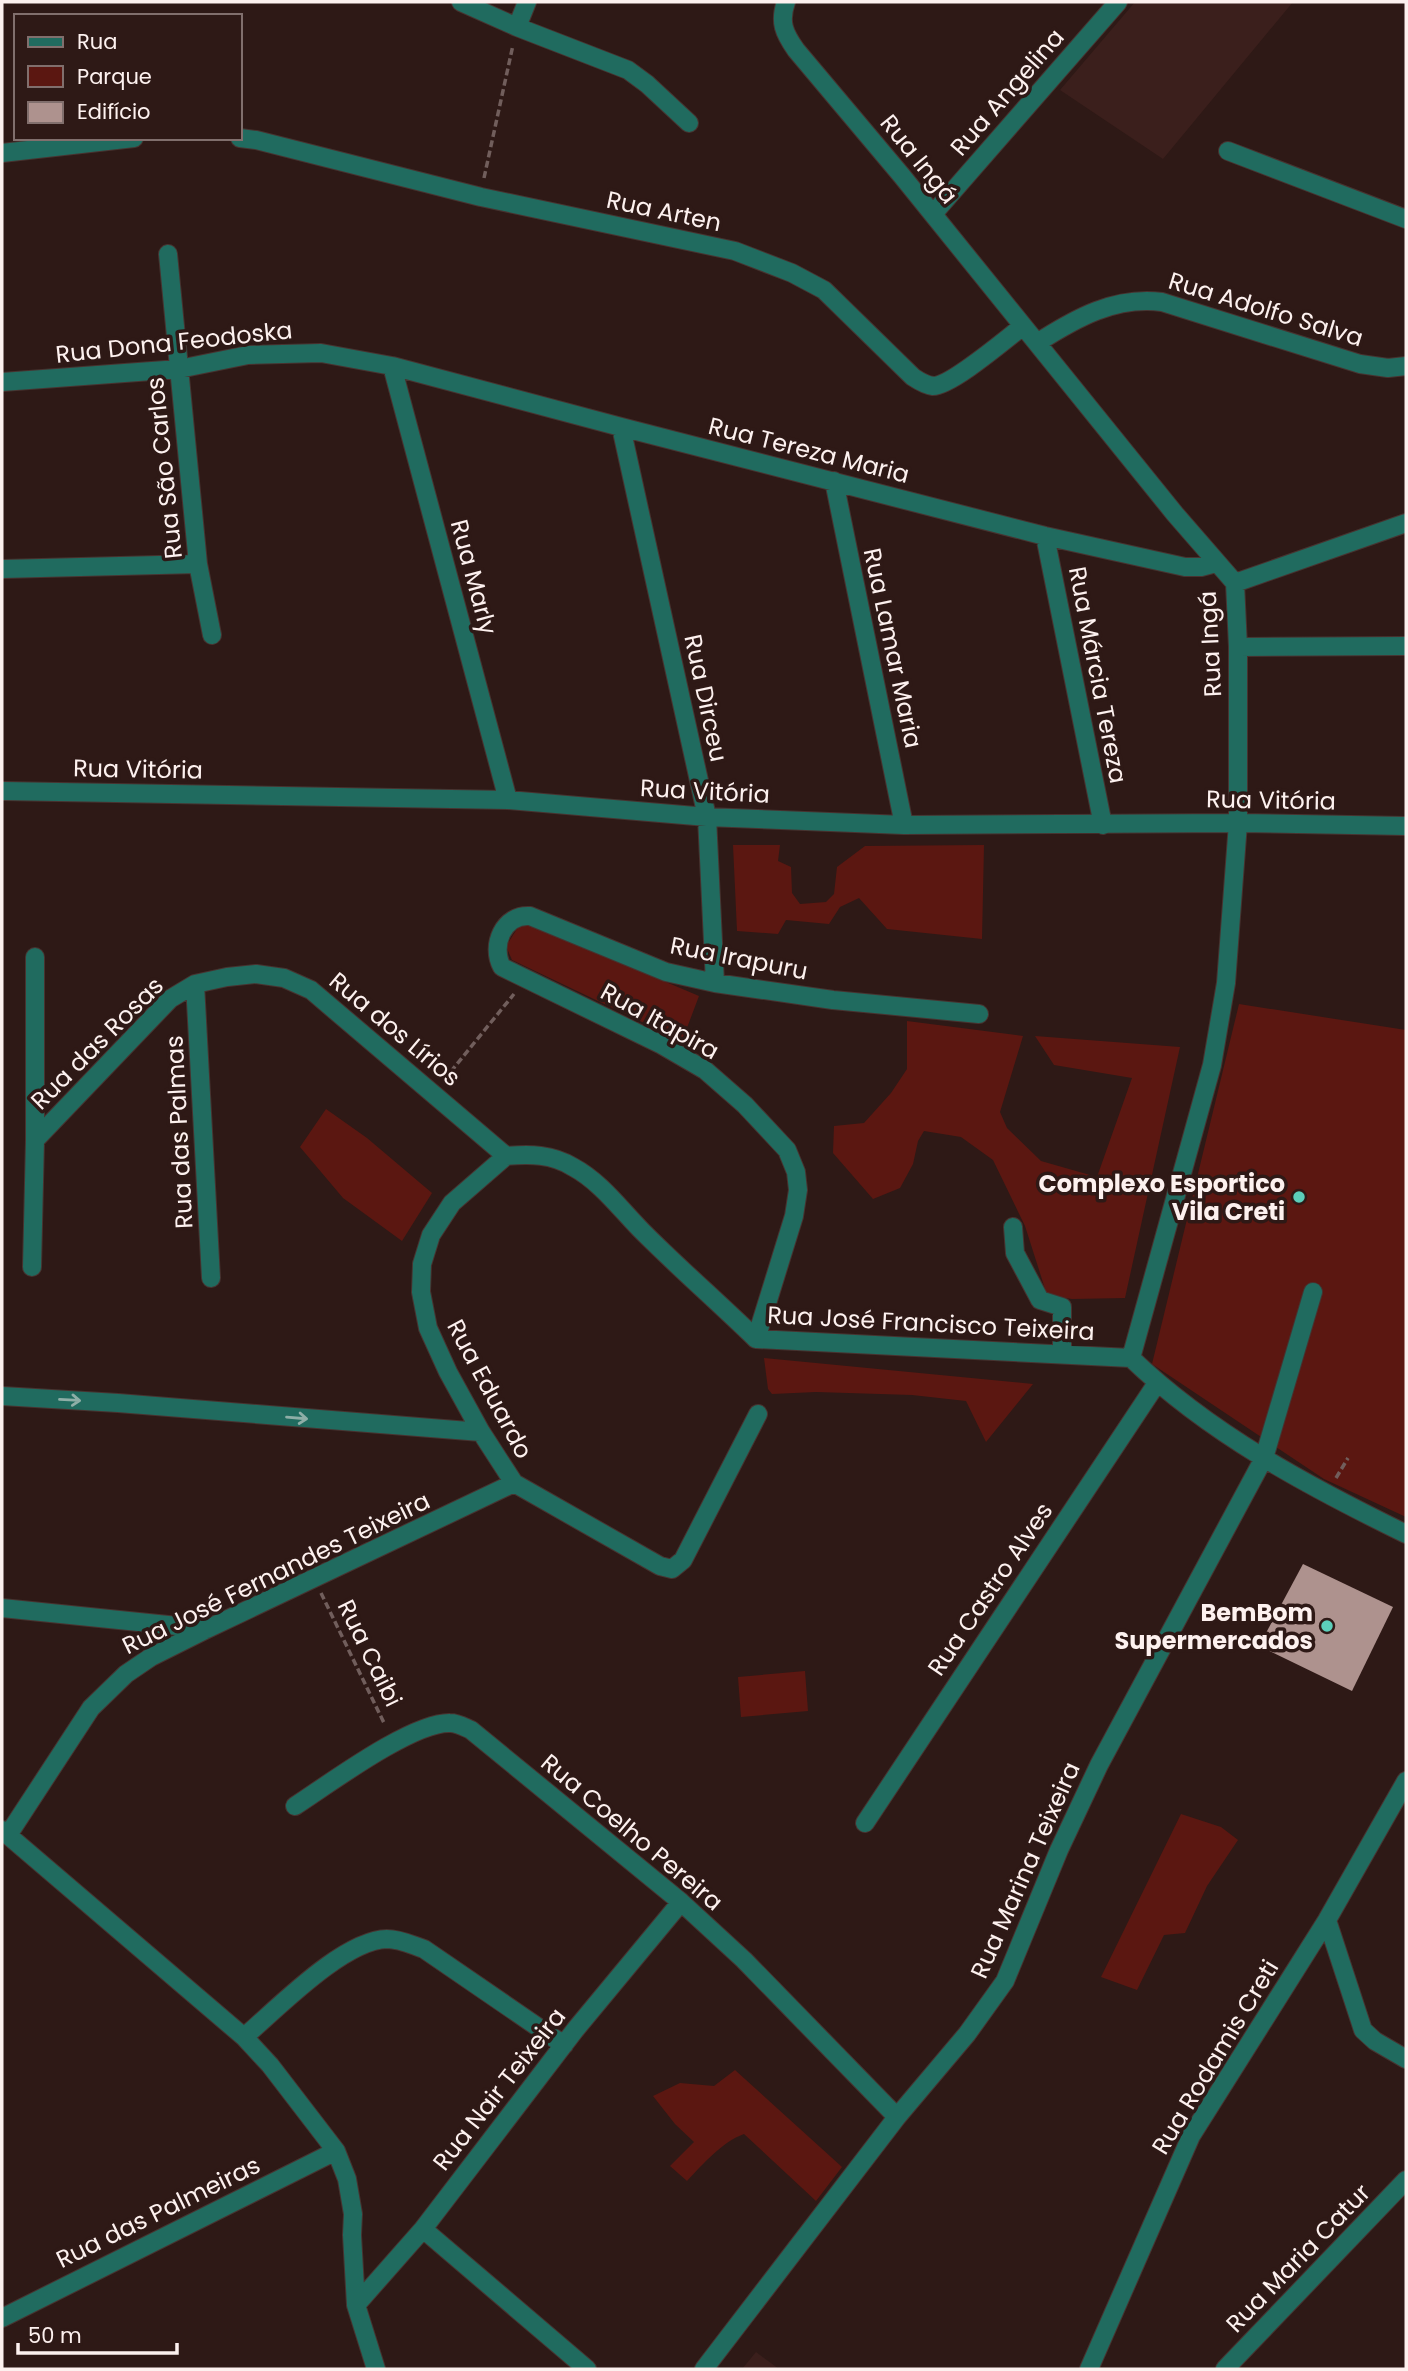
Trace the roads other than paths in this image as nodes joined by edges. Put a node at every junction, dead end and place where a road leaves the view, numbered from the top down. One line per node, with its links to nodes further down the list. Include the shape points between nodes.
1 (461, 2): 5 (street)
2 (527, 2): 5 (street)
3 (786, 2): 11 (street, Rua Ingá, via 784,33)
4 (1118, 2): 11 (street, Rua Angelina)
5 (517, 27): 6 (street, via 628,70)
6 (689, 123)
7 (242, 138): 14 (street, Rua Arten, via 481,197 736,251 824,290 925,384 934,386 955,377)
8 (116, 140): 10 (street)
9 (1228, 150): 12 (street)
10 (2, 153)
11 (933, 214): 14 (street, Rua Ingá)
12 (1406, 219)
13 (168, 254): 18 (street, Rua São Carlos)
14 (1023, 326): 15 (street, Rua Ingá)
15 (1037, 343): 17 (street, Rua Adolfo Salva, via 1105,307 1146,300 1360,364); 24 (street, Rua Ingá)
16 (393, 366): 18 (street, Rua Dona Feodoska, via 321,353 248,355); 20 (street, Rua Tereza Maria); 32 (street, Rua Marly)
17 (1406, 366)
18 (179, 369): 19 (street, Rua Dona Feodoska); 25 (street, Rua São Carlos)
19 (2, 382)
20 (621, 427): 21 (street, Rua Tereza Maria); 33 (street, Rua Dirceu)
21 (834, 481): 23 (street, Rua Tereza Maria); 35 (street, Rua Lamar Maria)
22 (1406, 523): 27 (street)
23 (1045, 536): 24 (street, Rua Tereza Maria, via 1185,567); 36 (street, Rua Márcia Tereza)
24 (1216, 563): 27 (street, Rua Ingá)
25 (198, 564): 26 (street); 28 (street, Rua São Carlos)
26 (2, 569)
27 (1235, 583): 30 (street, Rua Ingá)
28 (212, 635)
29 (1406, 646): 30 (street)
30 (1238, 648): 34 (street, Rua Ingá)
31 (2, 791): 32 (street, Rua Vitória)
32 (508, 800): 33 (street, Rua Vitória)
33 (707, 817): 35 (street, Rua Vitória); 41 (street, Rua Dirceu)
34 (1238, 823): 36 (street, Rua Vitória); 37 (street, Rua Vitória); 51 (street, Rua Ingá, via 1226,983 1216,1044)
35 (904, 825): 36 (street, Rua Vitória)
36 (1103, 825)
37 (1406, 827)
38 (35, 957): 43 (street)
39 (502, 967): 41 (street, Rua Irapuru, via 496,950 500,934 520,915 666,972); 49 (street, Rua Itapira, via 705,1070 787,1150 798,1191)
40 (195, 984): 43 (street, Rua das Rosas, via 170,999); 44 (street, Rua dos Lírios, via 256,974 284,978 311,990); 47 (street, Rua das Palmas)
41 (715, 984): 42 (street, Rua Irapuru)
42 (979, 1014)
43 (35, 1140): 46 (street)
44 (506, 1156): 49 (street, Rua José Francisco Teixeira, via 552,1158 591,1178); 55 (street, Rua Eduardo, via 452,1203 431,1235 422,1264 421,1293 428,1328)
45 (1013, 1227): 50 (street, via 1015,1253 1040,1300 1062,1307)
46 (32, 1267)
47 (211, 1278)
48 (1313, 1292): 56 (street, Rua Marina Teixeira)
49 (756, 1339): 50 (street, Rua José Francisco Teixeira)
50 (1062, 1354): 51 (street, Rua José Francisco Teixeira)
51 (1130, 1358): 52 (street)
52 (1157, 1383): 56 (street); 63 (street, Rua Castro Alves)
53 (2, 1396): 55 (street, one-way to 55)
54 (758, 1414): 57 (street, Rua Eduardo, via 683,1560 672,1569)
55 (481, 1432): 57 (street, Rua Eduardo)
56 (1264, 1458): 58 (street, via 1326,1496); 70 (street, Rua Marina Teixeira, via 1099,1765 1005,1981)
57 (514, 1483): 60 (street, Rua José Fernandes Teixeira)
58 (1406, 1534)
59 (2, 1608): 60 (street)
60 (206, 1629): 64 (street, Rua José Fernandes Teixeira, via 151,1657 108,1690)
61 (1406, 1781): 66 (street, Rua Rodamis Creti)
62 (295, 1806): 65 (street, Rua Coelho Pereira, via 393,1742 449,1723 471,1731)
63 (865, 1823)
64 (5, 1832): 67 (street)
65 (681, 1902): 68 (street, Rua Nair Teixeira); 70 (street, Rua Coelho Pereira)
66 (1326, 1920): 69 (street, via 1363,2030); 79 (street, Rua Rodamis Creti, via 1191,2136)
67 (244, 2037): 68 (street, via 349,1951 385,1939 424,1949); 71 (street)
68 (564, 2045): 73 (street, Rua Nair Teixeira)
69 (1406, 2059)
70 (897, 2117): 78 (street, Rua Marina Teixeira)
71 (336, 2151): 74 (street, via 353,2214); 75 (street, Rua das Palmeiras)
72 (1406, 2180): 80 (street, Rua Maria Catur)
73 (423, 2229): 74 (street, Rua Nair Teixeira); 77 (street)
74 (356, 2305): 76 (street)
75 (2, 2318)
76 (376, 2369)
77 (587, 2369)
78 (704, 2369)
79 (1089, 2369)
80 (1225, 2369)

